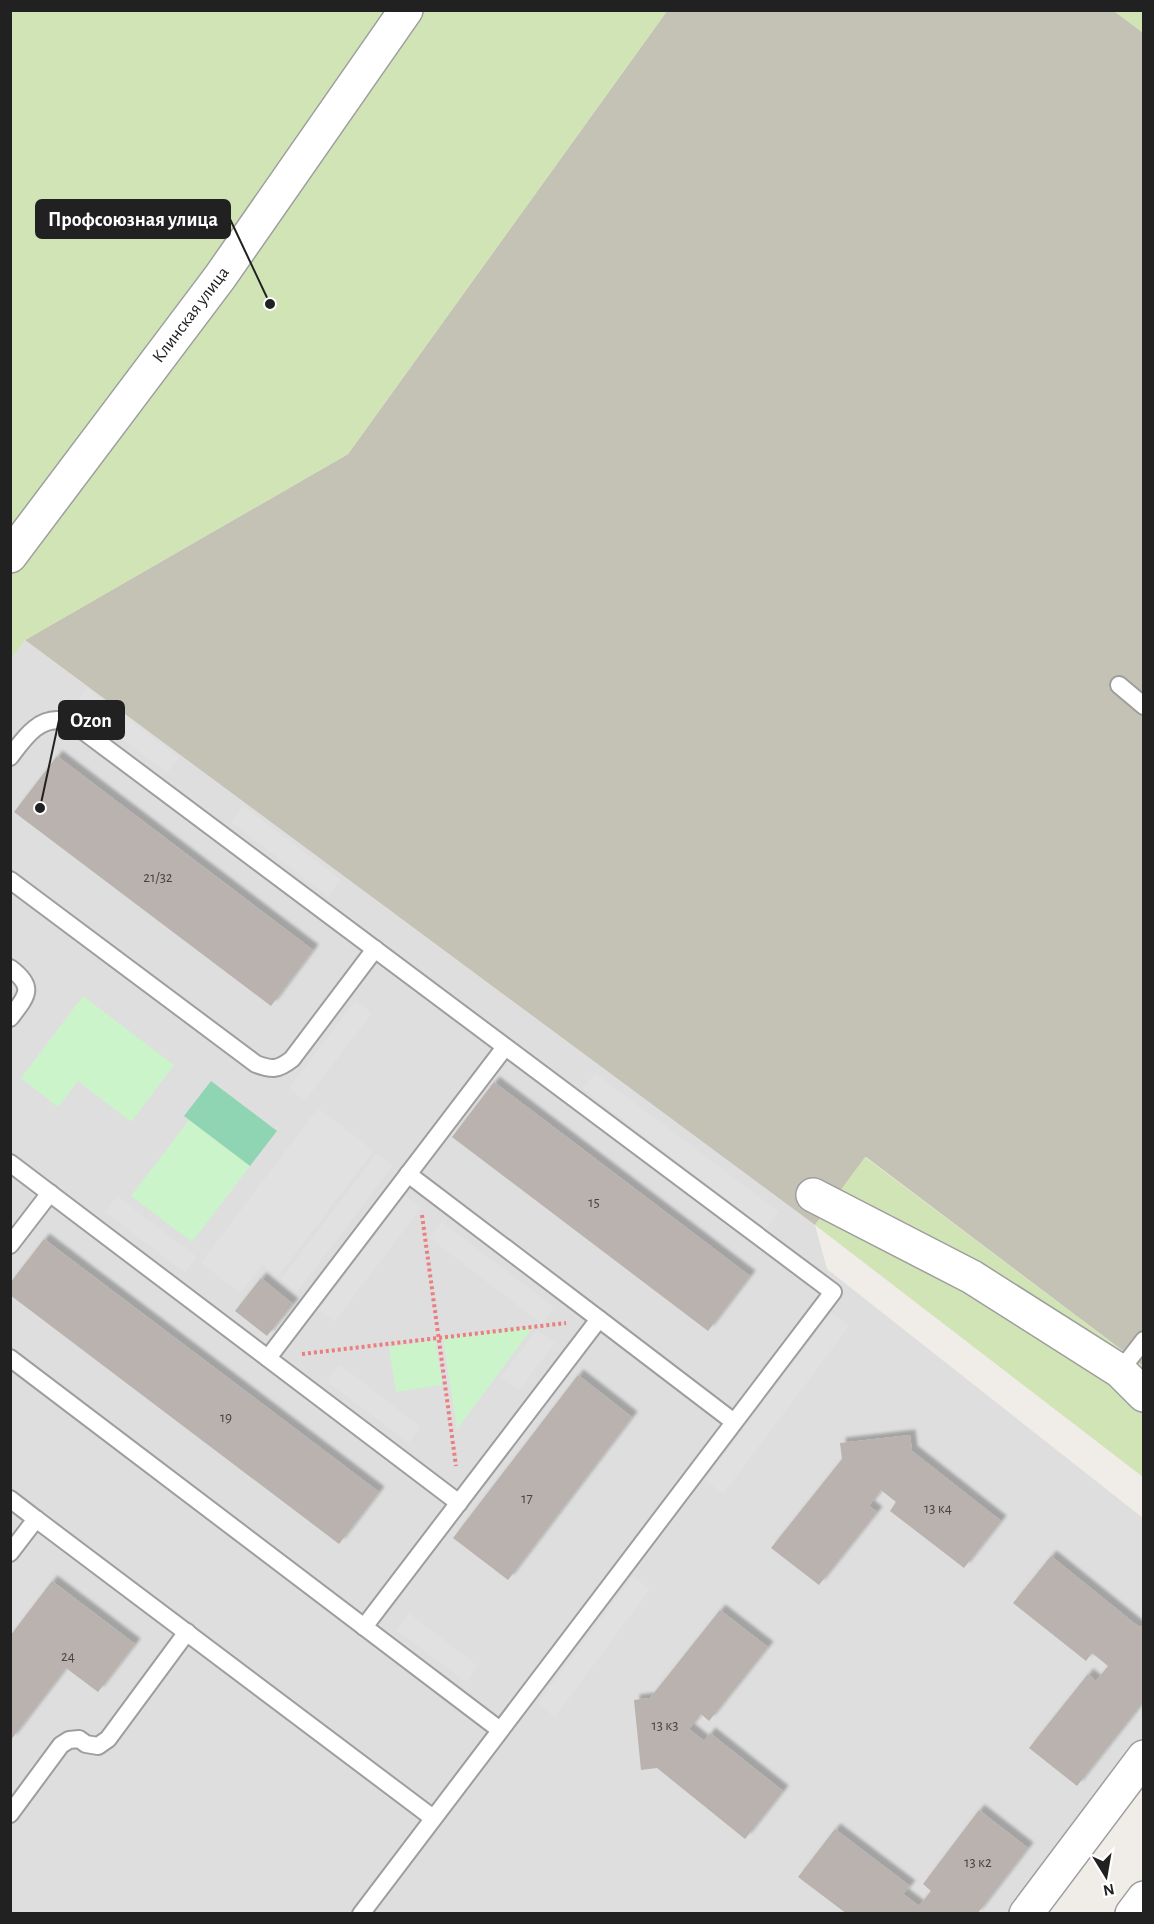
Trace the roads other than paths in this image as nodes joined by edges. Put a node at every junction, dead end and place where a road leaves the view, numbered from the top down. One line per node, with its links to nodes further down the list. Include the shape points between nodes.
1 (406, 10): 2 (street, Клинская улица, via 220,277)
2 (10, 556)
3 (1119, 685): 4 (lane)
4 (1143, 706)
5 (10, 757): 7 (lane, via 28,734 44,722 63,720 78,727)
6 (10, 880): 7 (lane, via 256,1064 268,1069 282,1067 292,1059)
7 (375, 949): 10 (lane)
8 (10, 968): 9 (lane, via 26,983 27,992)
9 (10, 1018)
10 (505, 1047): 12 (lane); 22 (lane, via 833,1292)
11 (10, 1163): 13 (lane)
12 (413, 1178): 16 (lane); 19 (lane)
13 (50, 1193): 15 (lane); 19 (lane)
14 (813, 1195): 20 (street, via 972,1276)
15 (10, 1245)
16 (599, 1319): 22 (lane); 24 (lane)
17 (1143, 1340): 20 (lane)
18 (10, 1358): 27 (lane)
19 (268, 1358): 24 (lane)
20 (1120, 1371): 21 (street)
21 (1143, 1395)
22 (734, 1422): 29 (lane)
23 (10, 1499): 25 (lane)
24 (460, 1502): 27 (lane)
25 (36, 1519): 26 (lane); 28 (lane)
26 (10, 1553)
27 (364, 1627): 29 (lane)
28 (186, 1632): 31 (lane, via 108,1739 98,1746 80,1739 62,1745); 32 (lane)
29 (500, 1730): 32 (lane)
30 (1143, 1757): 35 (street)
31 (10, 1814)
32 (433, 1818): 34 (lane)
33 (1143, 1898): 36 (street)
34 (361, 1914)
35 (1026, 1914)
36 (1132, 1914)

